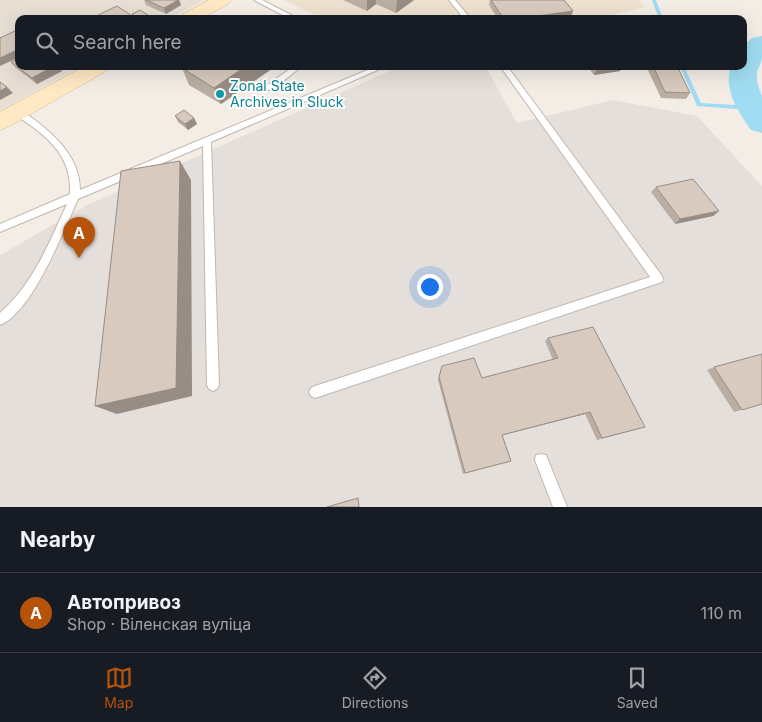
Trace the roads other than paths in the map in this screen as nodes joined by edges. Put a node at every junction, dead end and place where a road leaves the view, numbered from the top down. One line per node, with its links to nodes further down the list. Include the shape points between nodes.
1 (222, 0): 4 (main road)
2 (257, 0): 5 (lane)
3 (452, 0): 6 (lane)
4 (194, 15)
5 (288, 15)
6 (465, 15)
7 (94, 70): 12 (main road)
8 (294, 70): 11 (lane)
9 (375, 70): 13 (lane)
10 (506, 70): 18 (lane, via 658,279)
11 (269, 88)
12 (8, 117): 14 (lane, via 50,135 63,151 75,175)
13 (207, 141): 14 (lane); 17 (lane)
14 (75, 196): 15 (lane); 16 (lane, via 41,267 23,295)
15 (2, 224)
16 (0, 320)
17 (214, 385)
18 (315, 392)
19 (541, 460): 20 (lane)
20 (560, 507)

